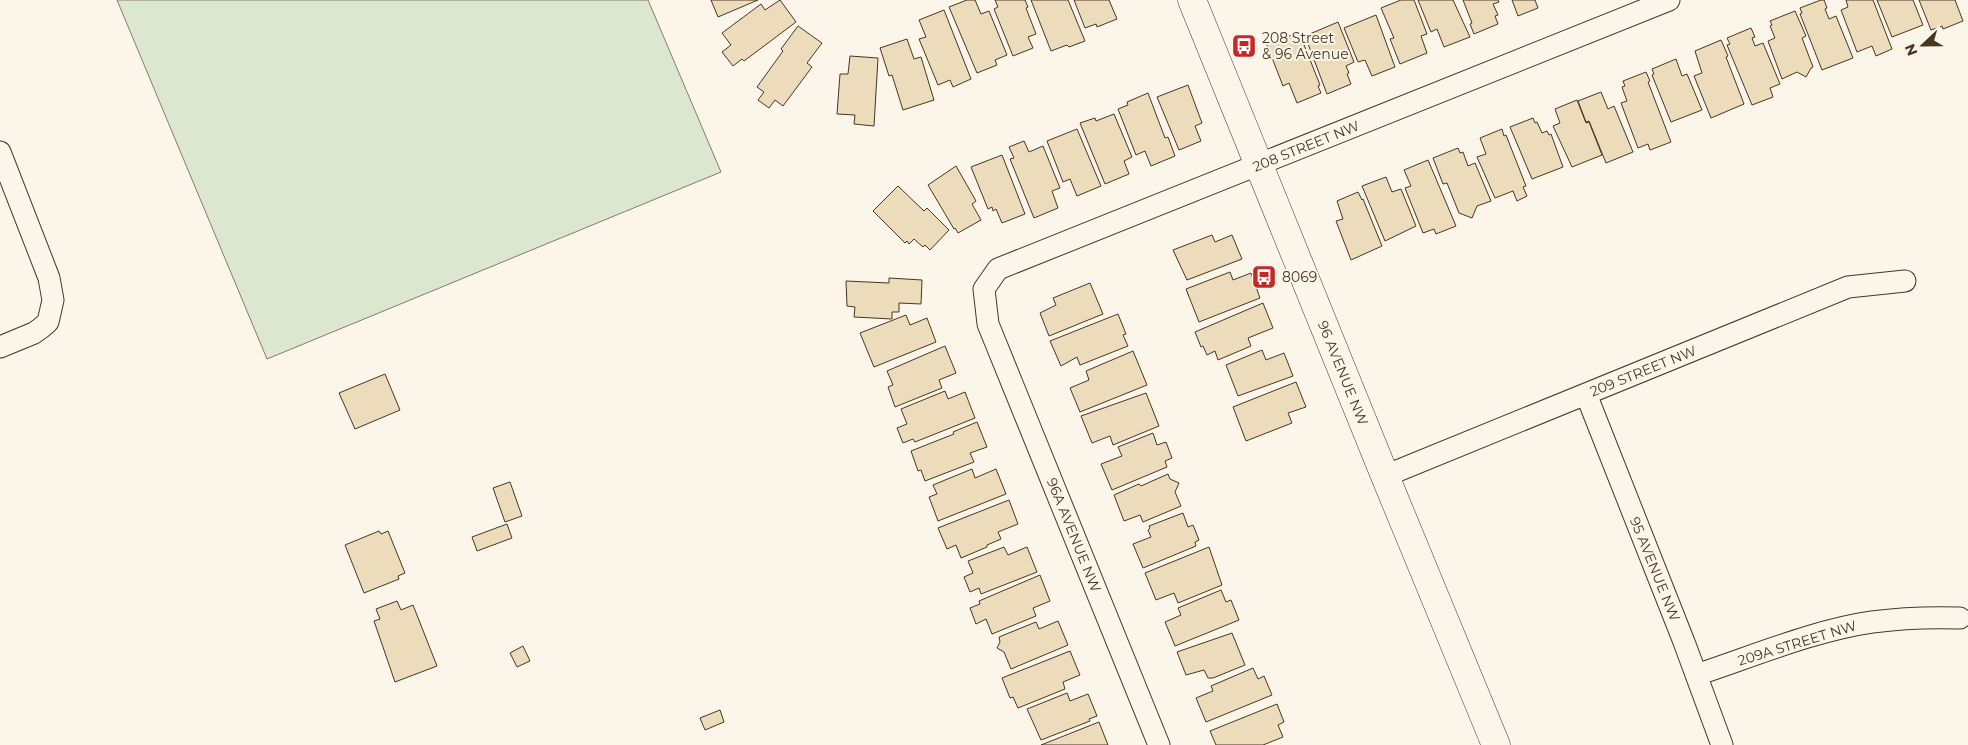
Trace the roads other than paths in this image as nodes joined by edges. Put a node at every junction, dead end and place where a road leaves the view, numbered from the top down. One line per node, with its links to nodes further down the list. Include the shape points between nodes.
1 (1192, 0): 4 (street, 96 AVENUE NW)
2 (1669, 0): 4 (street, 208 STREET NW)
3 (0, 152): 7 (street, via 49,278 53,300 48,322 34,333)
4 (1259, 165): 6 (street, 208 STREET NW, via 998,269 984,289); 9 (street, 96 AVENUE NW)
5 (1905, 281): 8 (street, 209 STREET NW, via 1848,287)
6 (988, 324): 12 (street, 96A AVENUE NW)
7 (0, 347)
8 (1586, 394): 9 (street, 209 STREET NW); 11 (street, 95 AVENUE NW)
9 (1385, 476): 13 (street, 96 AVENUE NW)
10 (1960, 618): 11 (street, 209A STREET NW, via 1914,617 1871,622 1824,633)
11 (1696, 675): 14 (street, 95 AVENUE NW)
12 (1159, 745)
13 (1496, 745)
14 (1722, 745)

